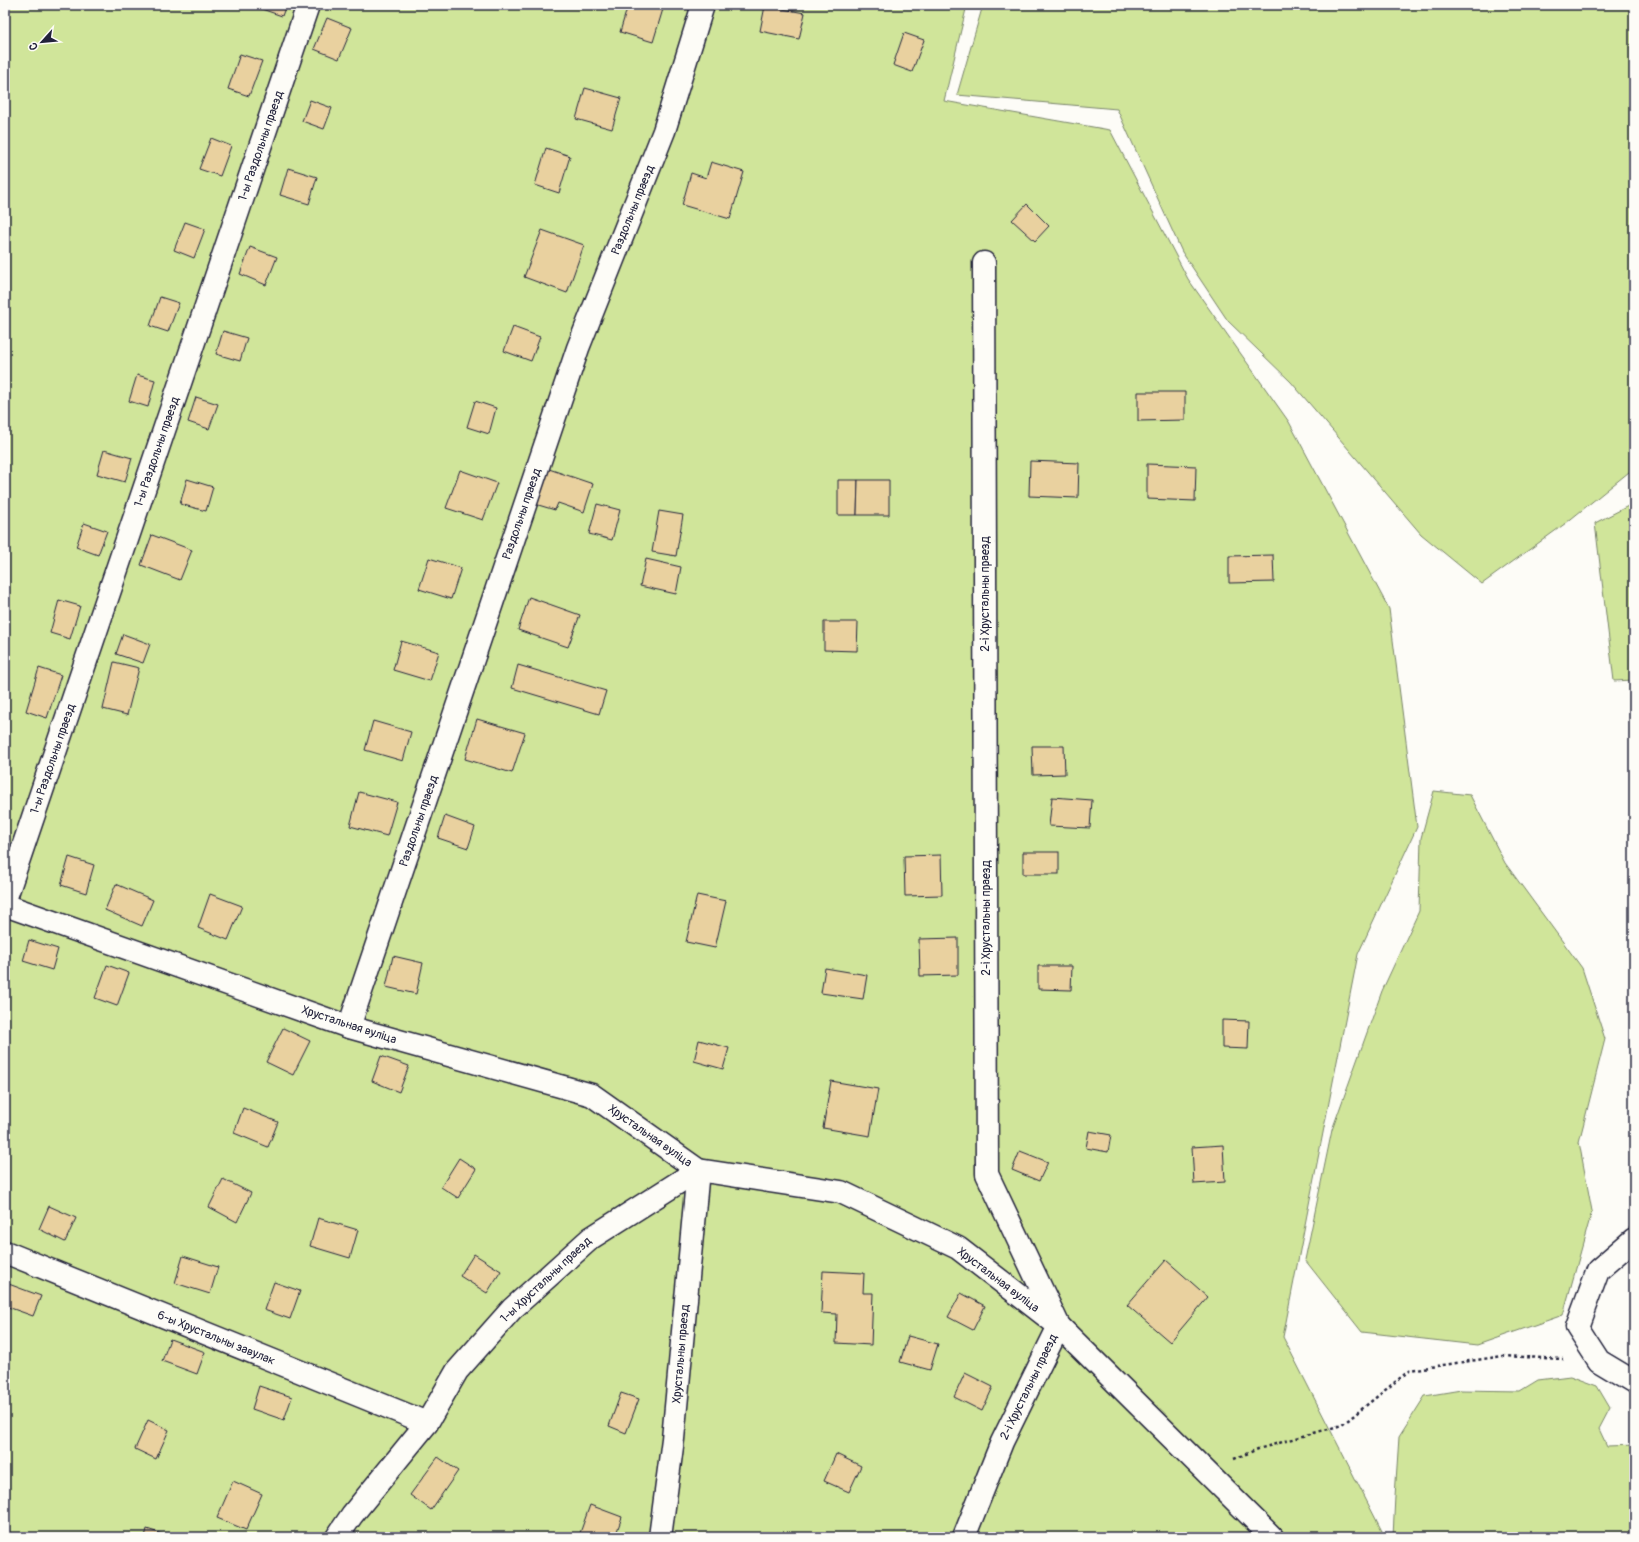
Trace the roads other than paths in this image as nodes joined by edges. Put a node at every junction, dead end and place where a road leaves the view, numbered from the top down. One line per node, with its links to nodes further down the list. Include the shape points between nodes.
1 (308, 5): 4 (street, 1-ы Раздольны праезд)
2 (703, 5): 6 (street, Раздольны праезд, via 664,131 578,348)
3 (984, 263): 10 (street, 2-і Хрустальны праезд, via 987,1174)
4 (5, 900)
5 (5, 905): 6 (street, Хрустальная вуліца)
6 (349, 1027): 7 (street, Хрустальная вуліца, via 592,1095)
7 (698, 1170): 10 (street, Хрустальная вуліца, via 841,1192 958,1248); 12 (street, 1-ы Хрустальны праезд, via 591,1238 512,1308 458,1371); 14 (street, Хрустальны праезд, via 673,1439)
8 (1634, 1239): 11 (street, via 1598,1270 1577,1327 1599,1361)
9 (5, 1252): 12 (street, 6-ы Хрустальны завулак)
10 (1059, 1326): 15 (street, 2-і Хрустальны праезд, via 1002,1442); 16 (street, Хрустальная вуліца)
11 (1634, 1382)
12 (427, 1423): 13 (street, 1-ы Хрустальны праезд)
13 (337, 1537)
14 (660, 1537)
15 (964, 1537)
16 (1272, 1537)

